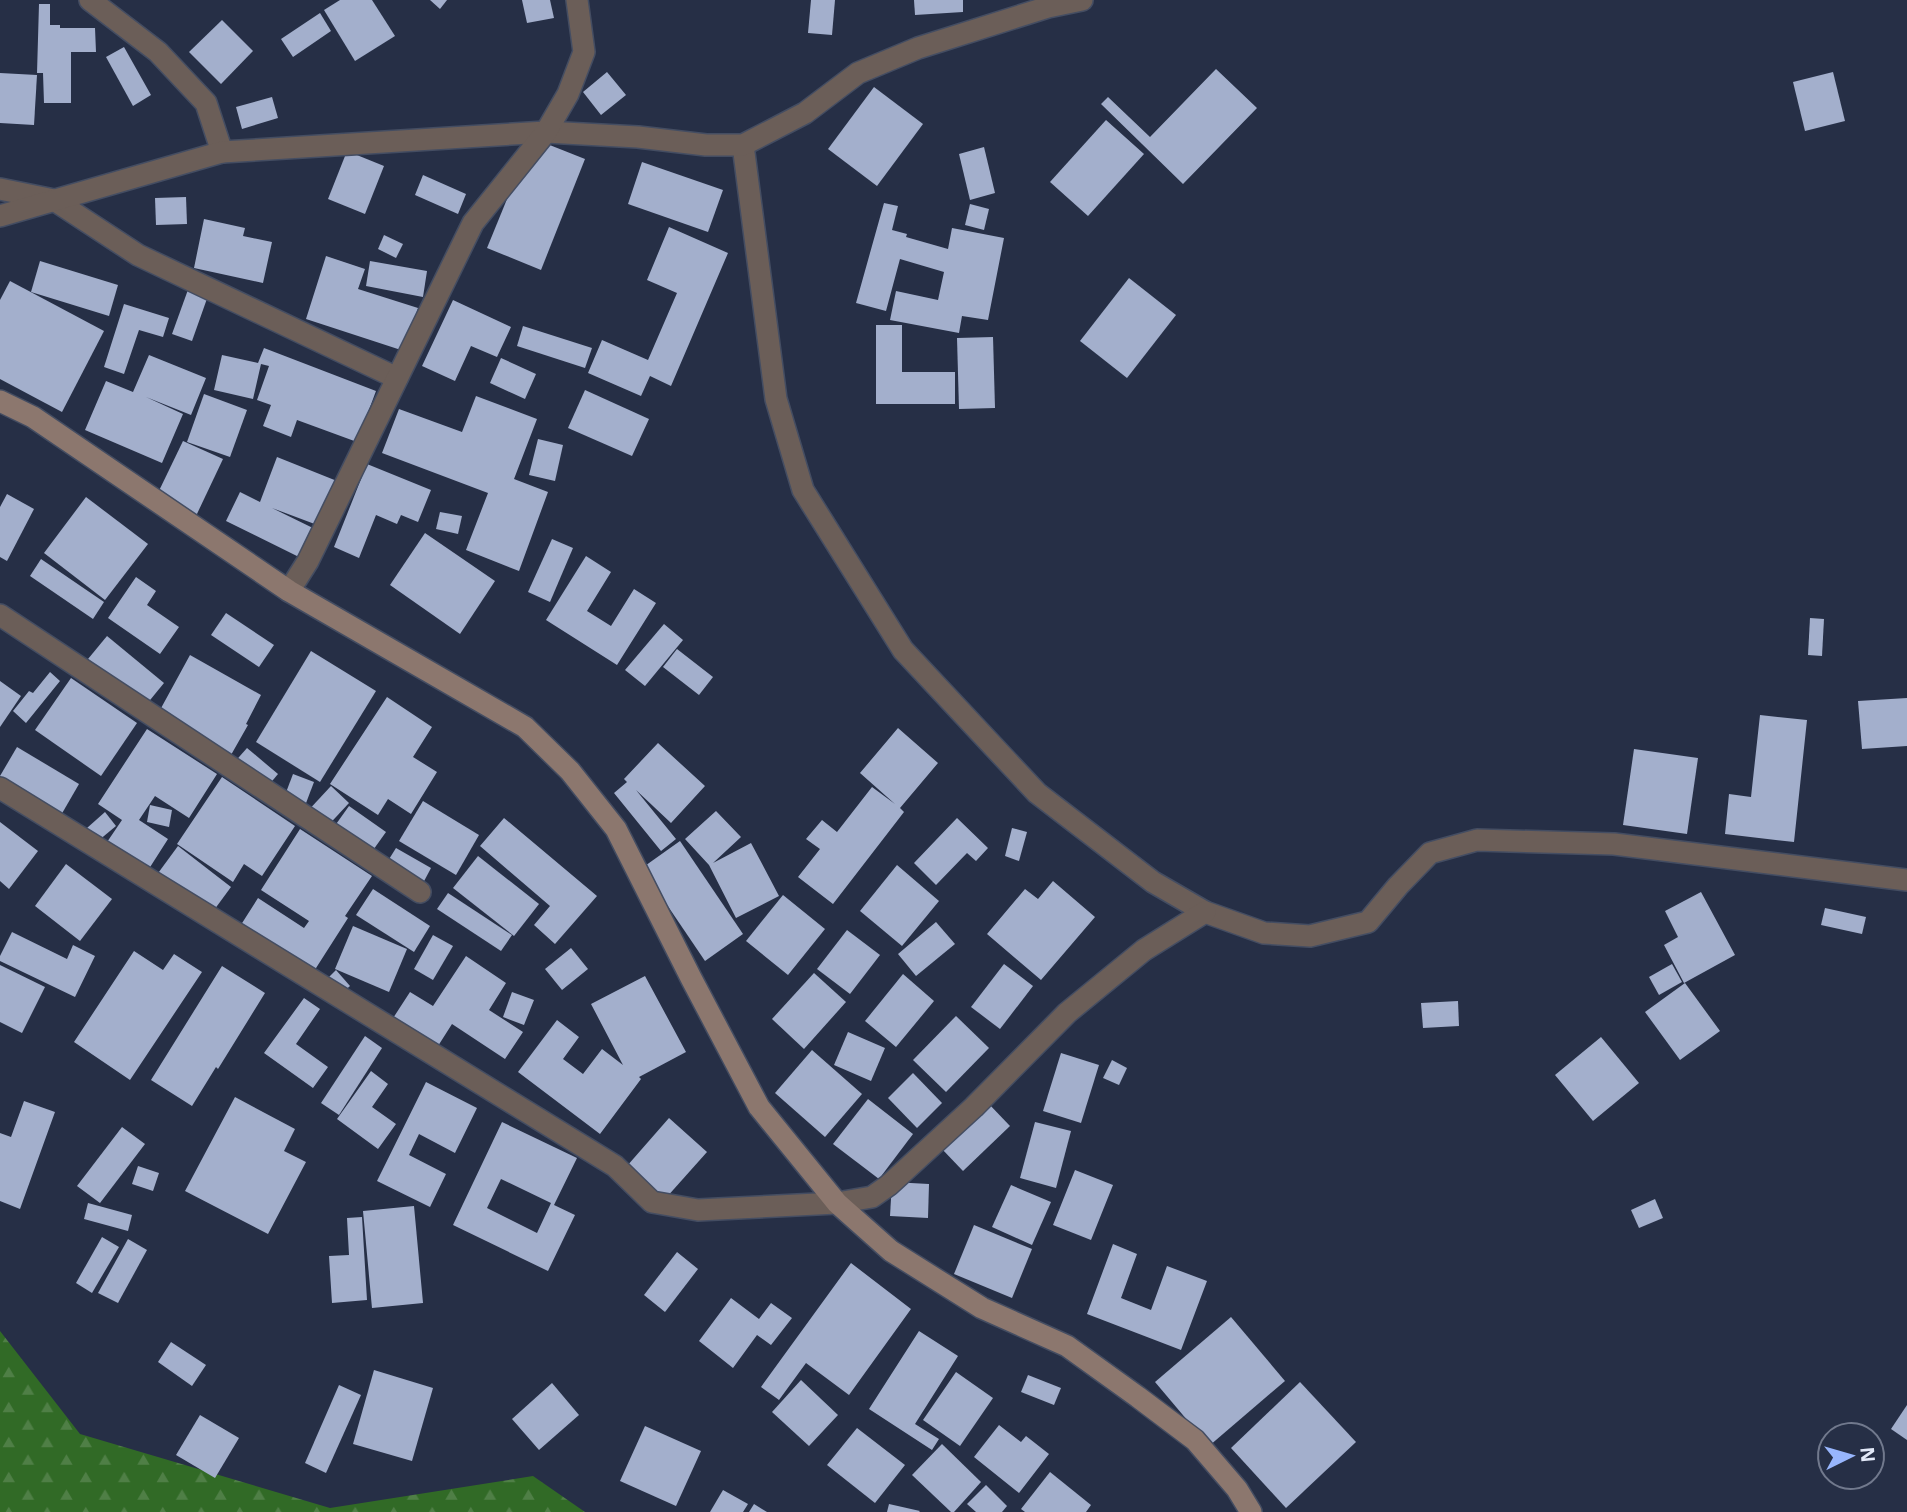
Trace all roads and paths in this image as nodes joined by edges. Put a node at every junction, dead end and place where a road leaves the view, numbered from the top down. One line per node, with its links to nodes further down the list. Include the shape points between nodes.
1 (90, 0): 6 (street, via 158,52 206,103)
2 (577, 0): 4 (street, via 583,52 568,94)
3 (1082, 0): 5 (street, via 918,48 858,74 805,113)
4 (546, 132): 5 (street); 6 (street); 10 (street, via 473,223)
5 (743, 145): 17 (street, via 776,398 803,490 903,650 1037,793 1153,882)
6 (222, 152): 8 (street)
7 (0, 189): 8 (street)
8 (54, 200): 9 (street); 10 (street, via 138,255)
9 (0, 216)
10 (397, 378): 12 (street)
11 (0, 401): 12 (main road, via 33,417)
12 (289, 591): 18 (main road, via 525,727 570,771 615,829 759,1107)
13 (0, 615): 16 (street)
14 (0, 788): 18 (street, via 615,1166 652,1202 698,1210)
15 (1907, 880): 17 (street, via 1614,844 1477,840 1430,853 1368,922 1310,936 1264,933)
16 (420, 892)
17 (1205, 912): 18 (street, via 1144,950 1067,1013 889,1185 872,1197)
18 (837, 1203): 19 (main road, via 891,1251 982,1308 1067,1346 1138,1397 1195,1440)
19 (1251, 1512)

